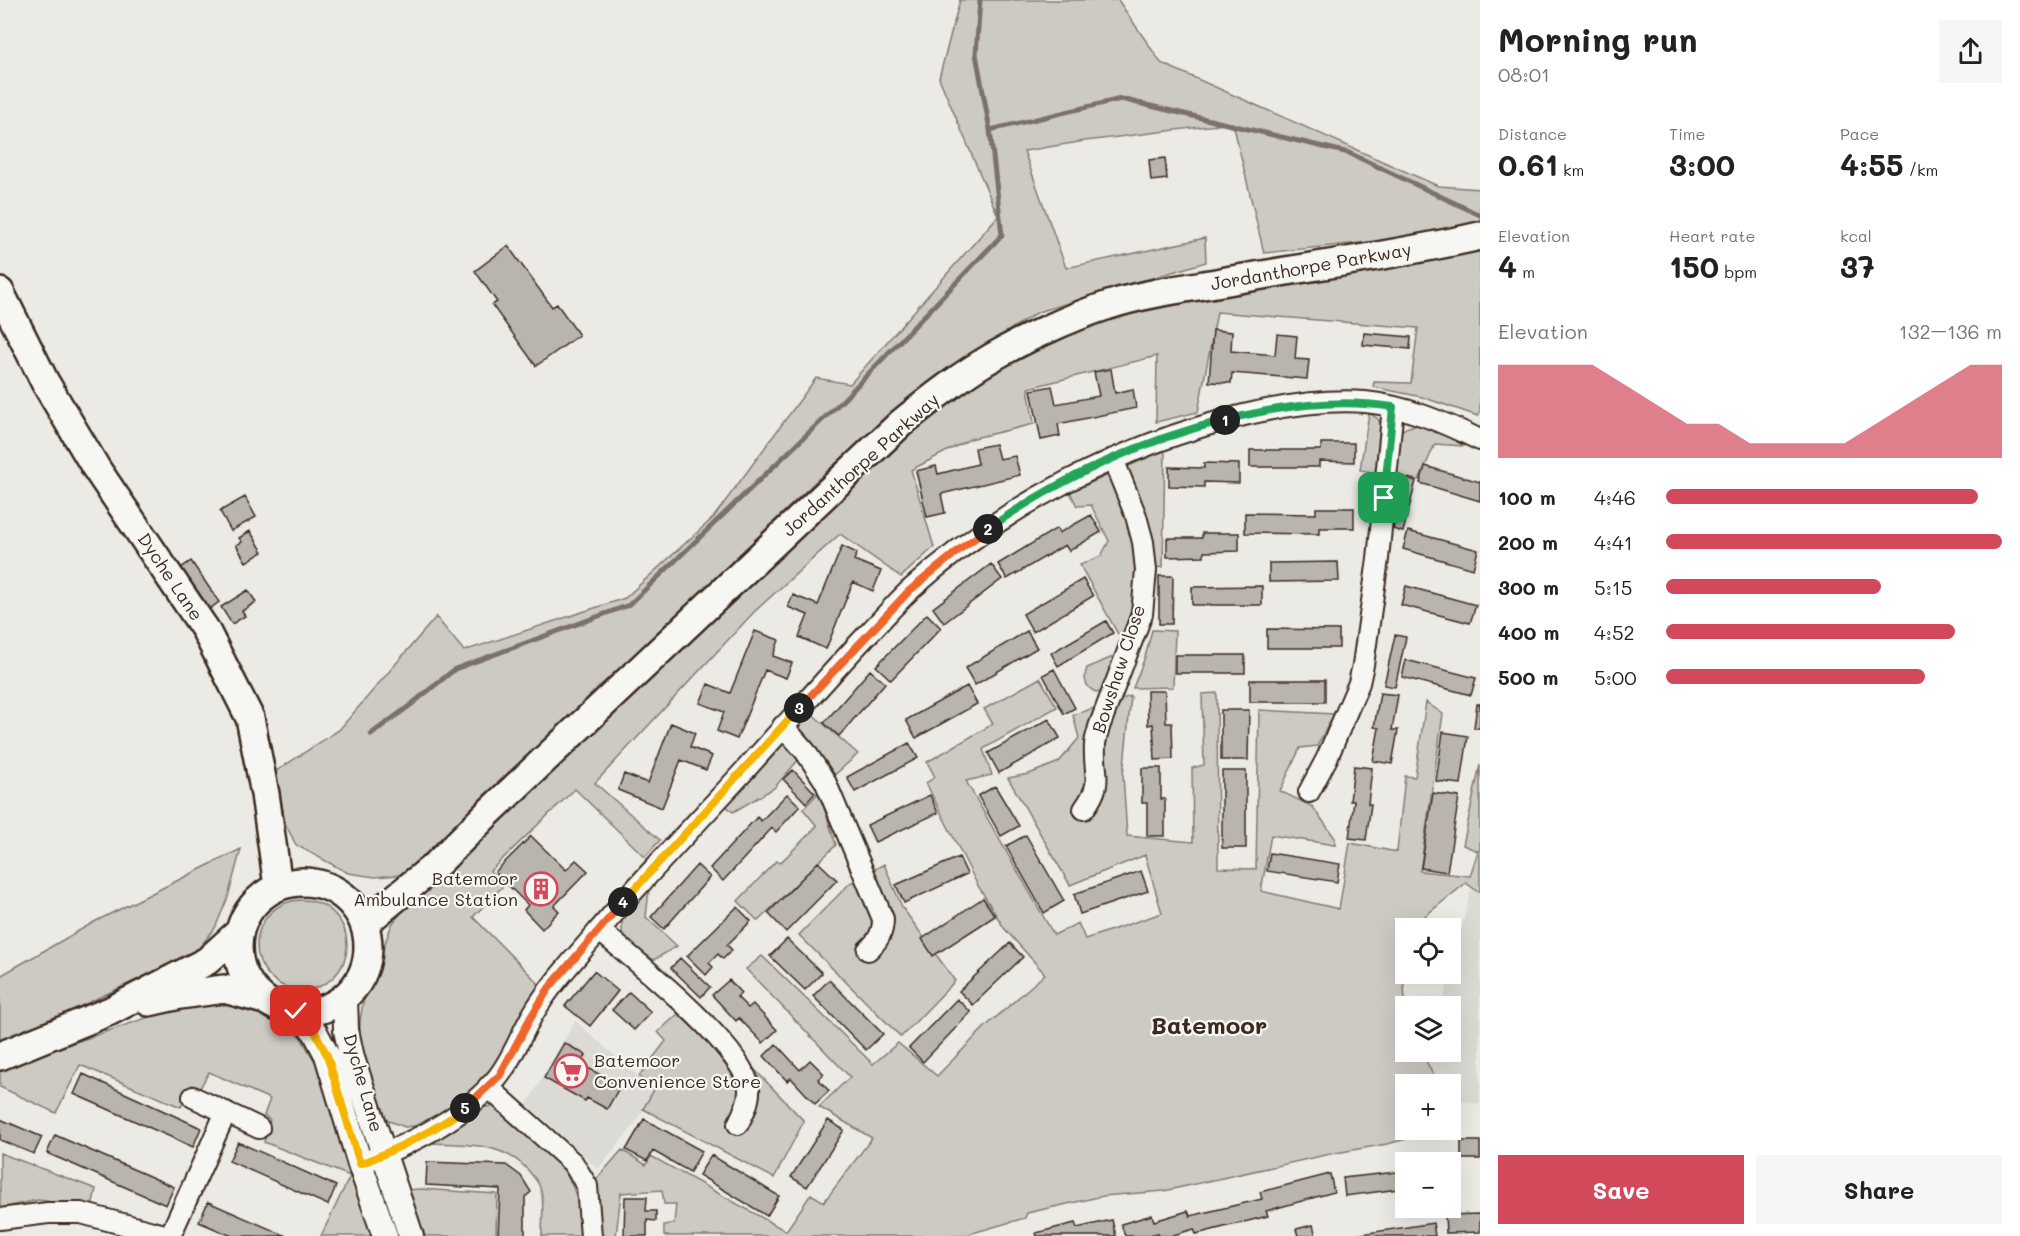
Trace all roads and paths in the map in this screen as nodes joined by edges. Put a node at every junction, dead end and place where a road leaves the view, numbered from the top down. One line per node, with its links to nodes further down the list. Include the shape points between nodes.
1 (1480, 236): 10 (main road, Jordanthorpe Parkway, via 1109,305 982,363 900,424 437,864)
2 (0, 292): 9 (main road, Dyche Lane, via 45,382 205,629 250,718)
3 (1393, 407): 4 (street, via 1438,420); 5 (street, via 1331,402 1258,412 1203,425); 7 (street, via 1378,559 1359,683)
4 (1480, 440)
5 (1113, 459): 6 (street, via 1045,493 964,546 909,591); 8 (street, Bowshaw Close, via 1136,516 1146,570 1142,614 1095,744 1098,781 1094,795)
6 (783, 726): 11 (street); 13 (street, via 825,780 883,920 883,930)
7 (1309, 792)
8 (1083, 809)
9 (278, 886): 10 (main road, Dyche Lane, via 301,881 330,887 349,900); 12 (main road, Dyche Lane, via 255,902)
10 (364, 924): 14 (main road, Dyche Lane, via 369,946 365,969)
11 (599, 930): 19 (street, via 549,988 500,1075); 22 (street, via 680,999 733,1053 749,1089)
12 (239, 932): 15 (main road, Dyche Lane, via 237,954 249,984); 16 (main road, via 207,961)
13 (868, 950)
14 (345, 997): 17 (main road, Dyche Lane, via 328,1007); 24 (street, Dyche Lane, via 352,1058)
15 (265, 1000): 16 (main road, via 224,989); 17 (main road, Dyche Lane)
16 (110, 1011): 18 (main road)
17 (296, 1011): 25 (street, Dyche Lane, via 315,1032 327,1055)
18 (0, 1056)
19 (488, 1087): 24 (street, via 443,1124); 30 (street, via 573,1163 587,1186)
20 (193, 1097): 21 (street)
21 (226, 1112): 23 (street); 27 (street)
22 (738, 1124)
23 (259, 1128)
24 (384, 1155): 25 (street); 29 (street, Dyche Lane)
25 (360, 1164): 28 (street, Dyche Lane)
26 (0, 1219): 27 (street, via 81,1214)
27 (169, 1236)
28 (385, 1236)
29 (411, 1236)
30 (591, 1236)

